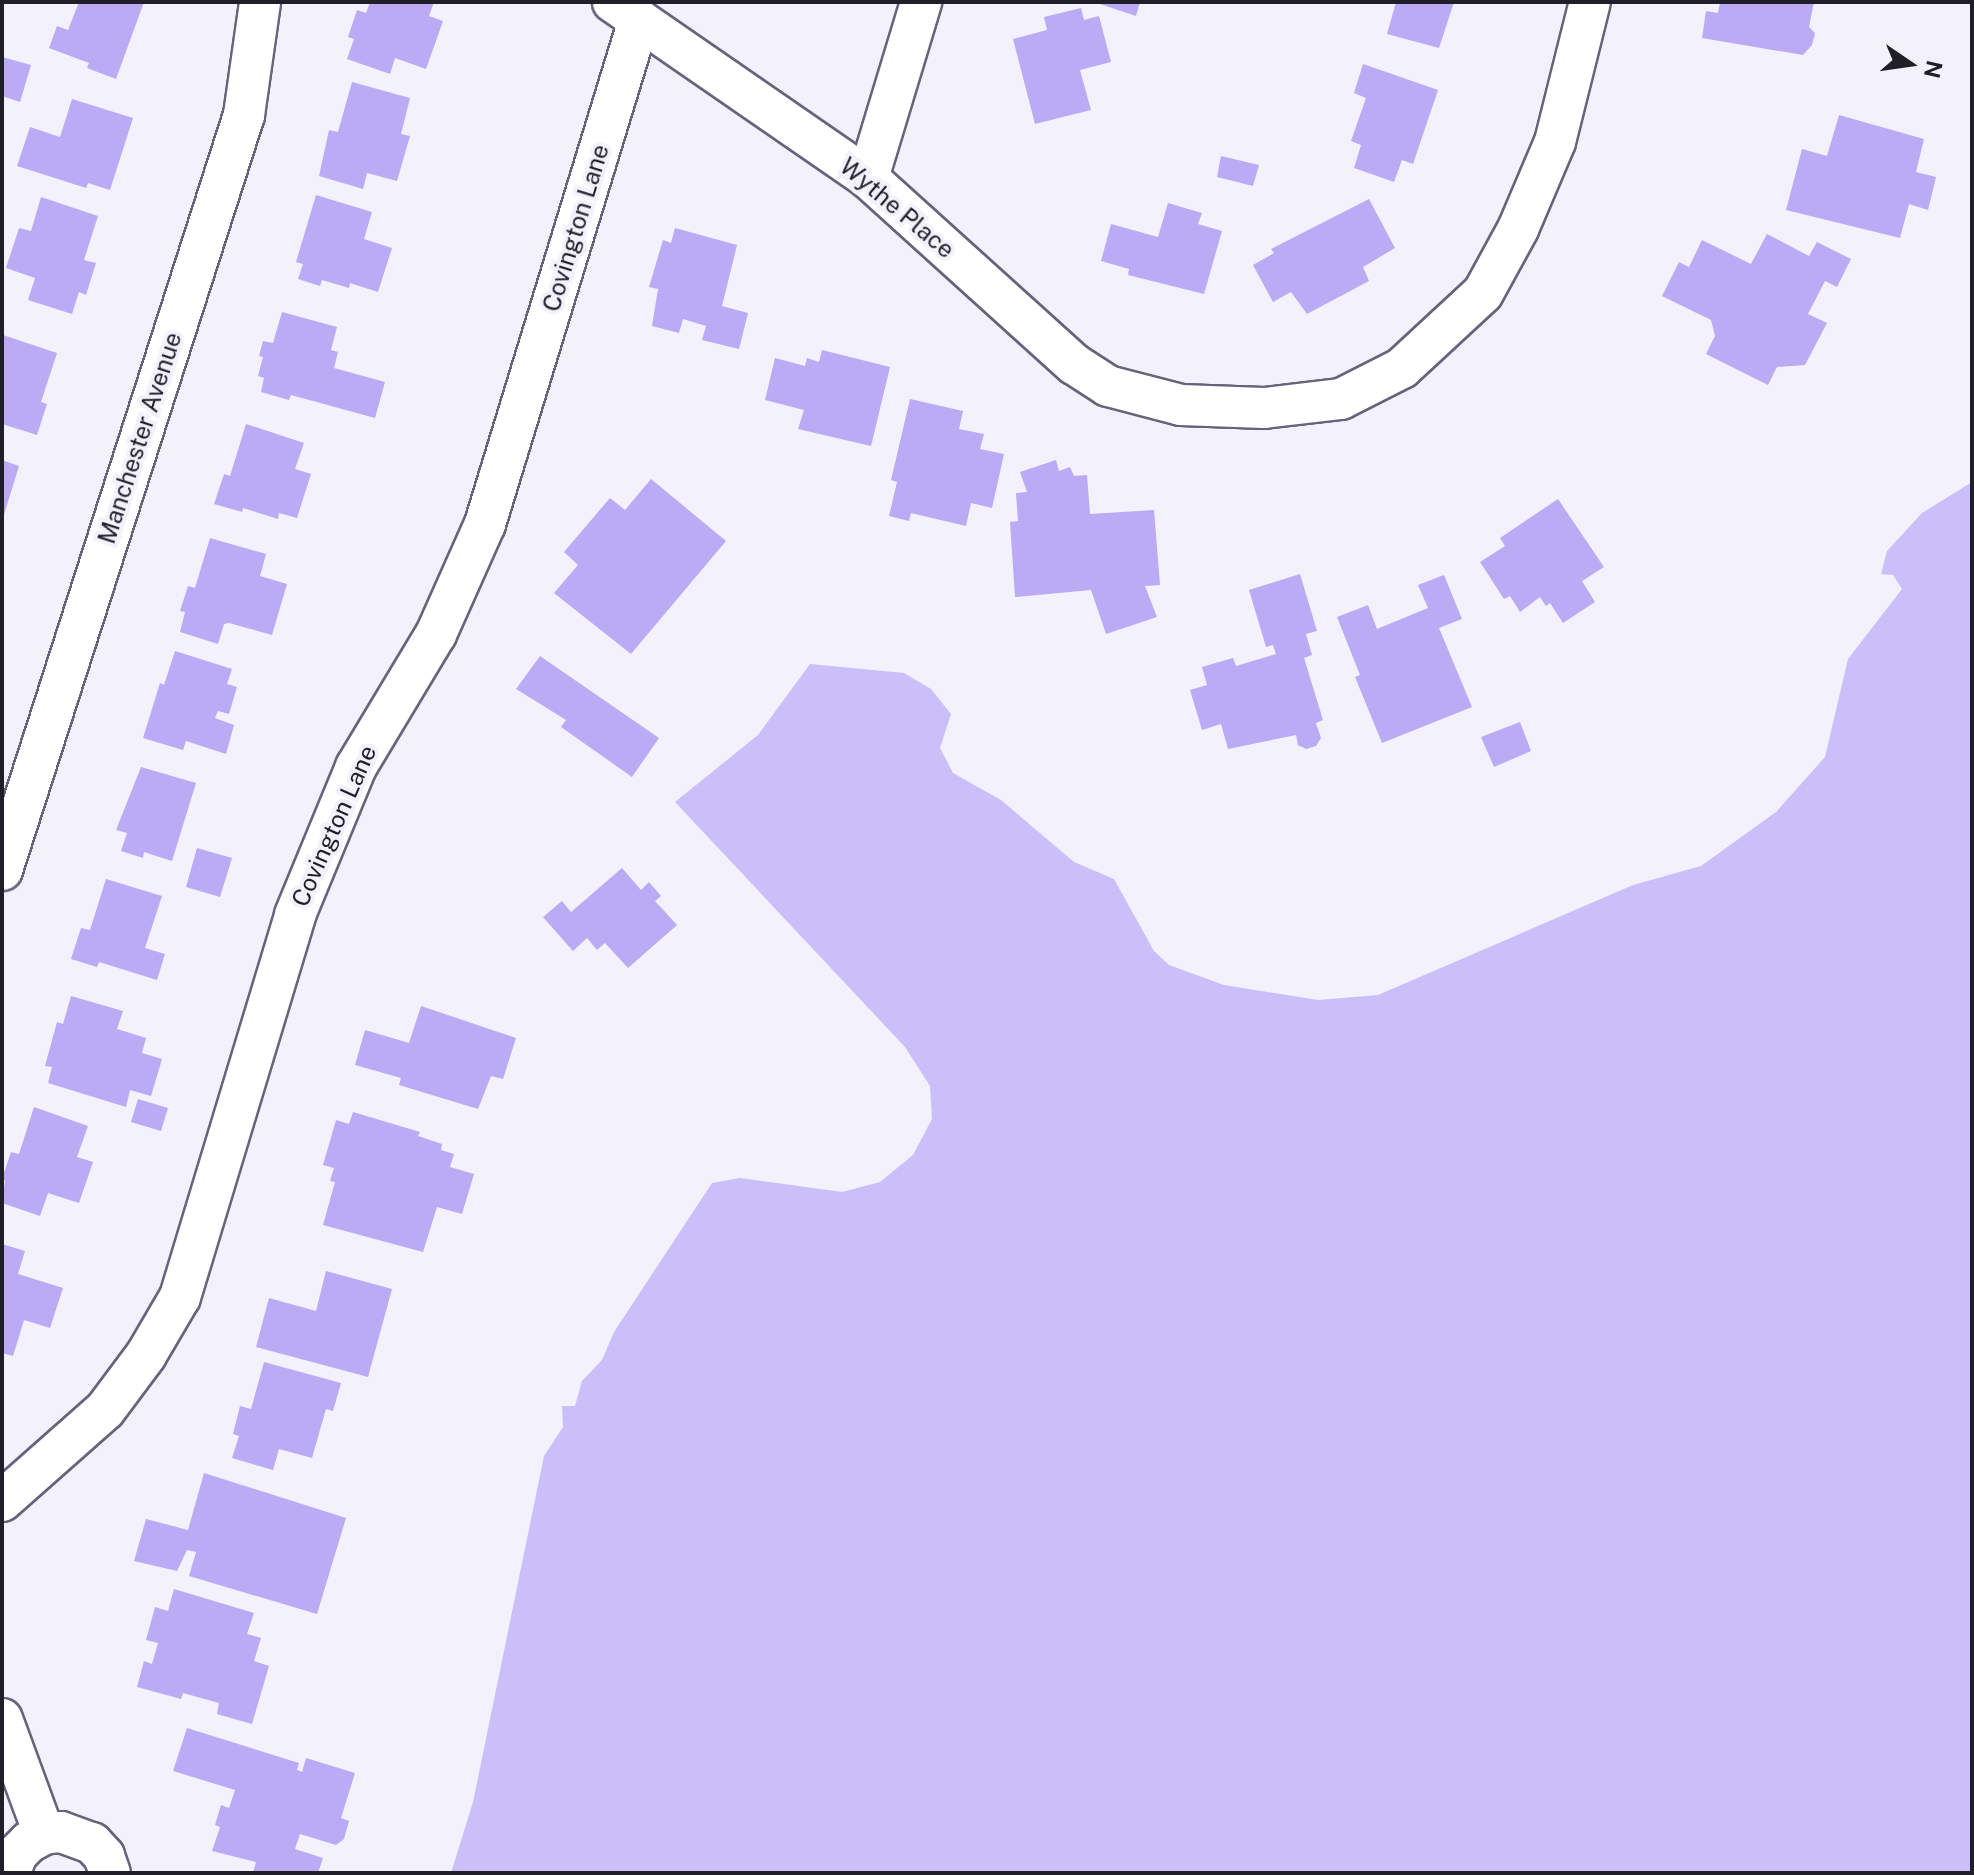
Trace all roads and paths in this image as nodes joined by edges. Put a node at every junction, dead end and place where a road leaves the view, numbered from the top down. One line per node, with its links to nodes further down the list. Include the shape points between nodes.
1 (260, 2): 6 (street, Manchester Avenue, via 244,115)
2 (921, 2): 5 (street)
3 (1590, 2): 5 (street, Wythe Place, via 1555,142 1518,229 1483,293 1402,368 1341,399 1264,408 1181,405 1108,386 1074,364)
4 (626, 11): 5 (street, Wythe Place); 7 (street, Covington Lane, via 485,524 436,634 356,767 295,915 180,1297 105,1410)
5 (868, 178)
6 (2, 870)
7 (2, 1501)
8 (2, 1719): 9 (street)
9 (44, 1834): 10 (street, via 17,1854); 11 (street, via 69,1833 92,1843)
10 (10, 1873)
11 (110, 1873)

